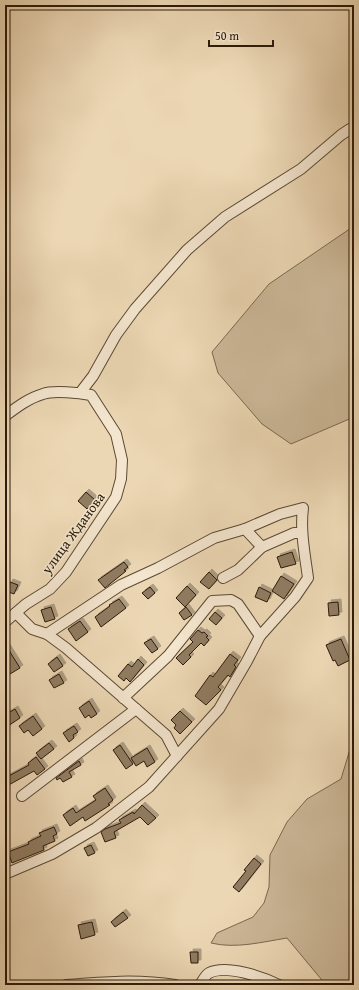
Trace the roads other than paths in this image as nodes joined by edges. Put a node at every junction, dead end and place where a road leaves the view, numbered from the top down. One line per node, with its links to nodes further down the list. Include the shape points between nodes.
1 (354, 129): 2 (street, via 341,135 301,169 225,217 188,250 116,335 93,376)
2 (80, 393): 3 (street, via 44,393); 8 (street, улица Жданова, via 91,395 116,434 122,460 118,491 102,520 66,572 50,589)
3 (5, 416)
4 (245, 529): 5 (street, via 280,514 303,508); 6 (street); 10 (street, via 214,538 121,585)
5 (302, 533): 6 (street, via 294,533); 11 (street, via 308,578 295,597)
6 (262, 547): 7 (street, via 238,570)
7 (223, 578)
8 (16, 613): 9 (street, улица Жданова); 10 (street, via 32,629)
9 (5, 622)
10 (47, 634): 12 (street)
11 (260, 636): 12 (street, via 238,604 231,600 212,601 168,656); 14 (street, via 219,710)
12 (124, 698): 13 (street)
13 (136, 709): 14 (street, via 166,735); 15 (street)
14 (177, 756): 16 (street, via 148,787 96,828 52,854)
15 (22, 796)
16 (5, 874)
17 (66, 985): 18 (street, via 154,982)
18 (175, 985)
19 (200, 985): 20 (street, via 208,973 217,970 231,970)
20 (279, 985)

